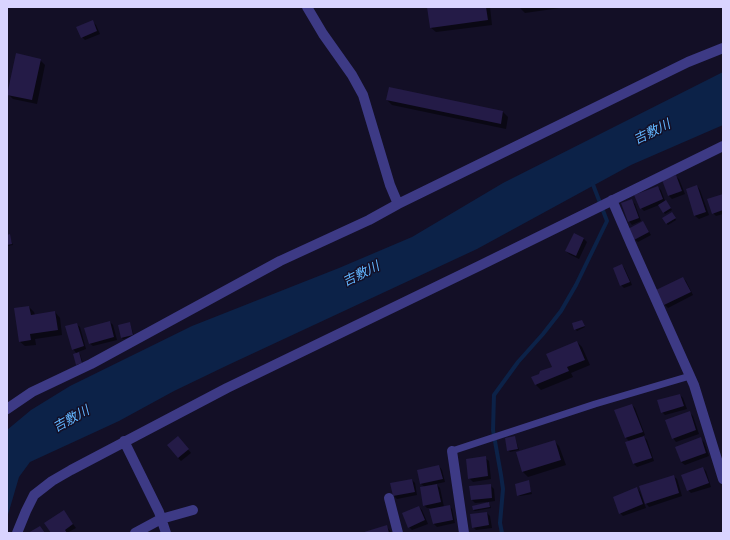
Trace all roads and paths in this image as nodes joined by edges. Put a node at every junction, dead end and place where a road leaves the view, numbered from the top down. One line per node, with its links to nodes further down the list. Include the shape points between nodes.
1 (307, 7): 5 (street, via 363,95)
2 (723, 48): 5 (street, via 688,62)
3 (723, 146): 4 (street)
4 (611, 201): 6 (street); 8 (street, via 226,388)
5 (398, 204): 7 (street, via 280,261 91,364 32,392)
6 (690, 376): 9 (lane); 10 (street)
7 (7, 409)
8 (124, 441): 13 (street); 14 (street, via 52,481 34,494)
9 (452, 451): 18 (street)
10 (723, 479)
11 (389, 498): 17 (street)
12 (193, 510): 13 (street)
13 (161, 519): 15 (street); 16 (street)
14 (18, 533)
15 (135, 533)
16 (166, 533)
17 (398, 533)
18 (464, 533)

